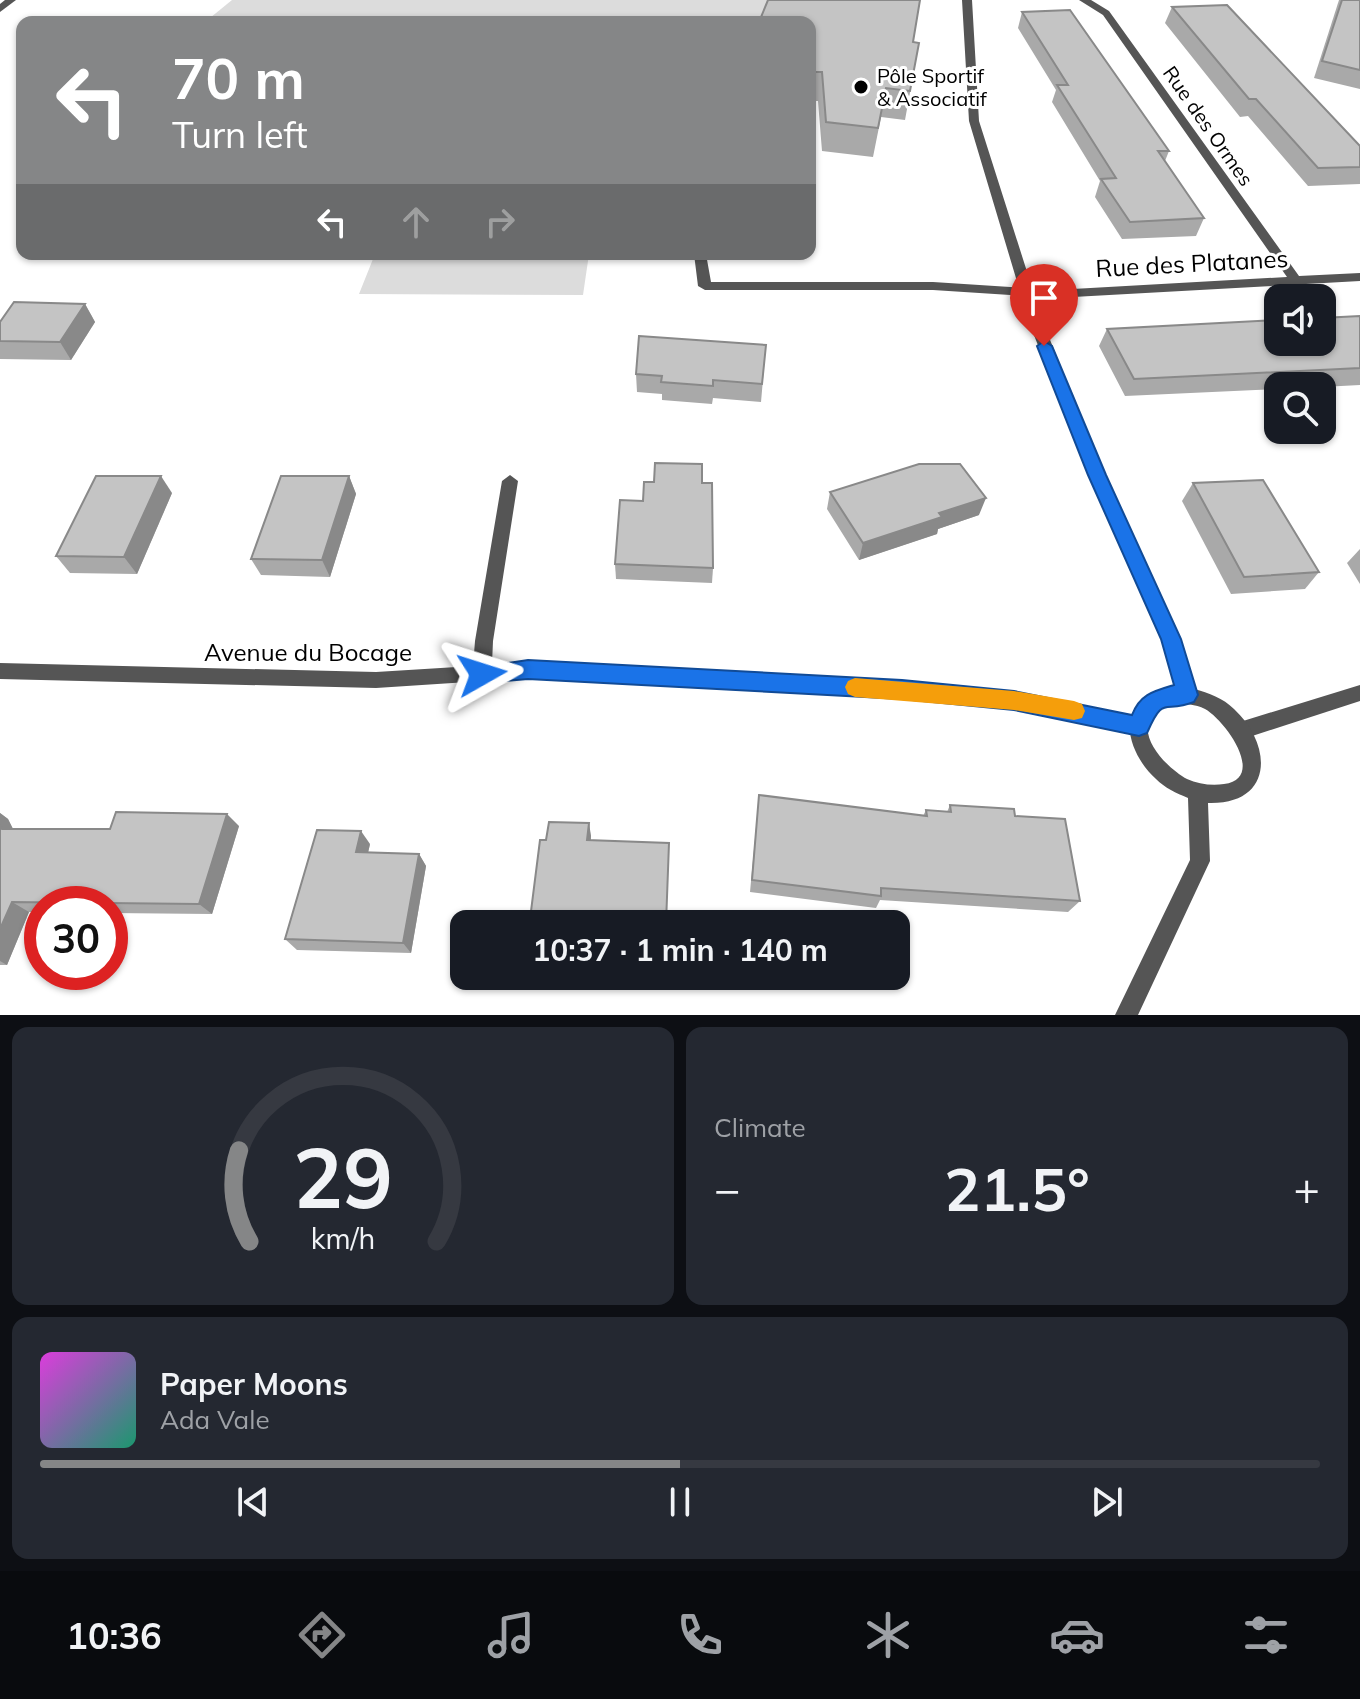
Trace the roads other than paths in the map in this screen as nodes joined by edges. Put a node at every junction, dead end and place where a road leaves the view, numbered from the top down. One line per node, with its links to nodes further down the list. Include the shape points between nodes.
1 (11, 0): 4 (street)
2 (967, 0): 8 (street, via 974,121)
3 (1084, 0): 7 (street, Rue des Ormes, via 1106,13)
4 (0, 9)
5 (701, 260): 8 (street, Rue des Platanes, via 705,286 933,286)
6 (1360, 277): 7 (street, Rue des Platanes)
7 (1296, 281): 8 (street, Rue des Platanes)
8 (1027, 292): 13 (street, via 1080,435 1171,639)
9 (510, 481): 11 (street)
10 (0, 671): 11 (street, Avenue du Bocage, via 376,680)
11 (482, 674): 14 (street, Avenue du Bocage, via 528,670 902,690 1014,700)
12 (1360, 693): 15 (street)
13 (1187, 695): 14 (street, via 1153,701); 15 (street, via 1218,707)
14 (1139, 726): 16 (street, via 1154,767)
15 (1243, 730): 16 (street, via 1253,757 1248,779 1228,794)
16 (1198, 794): 17 (street, via 1200,861)
17 (1126, 1015)

